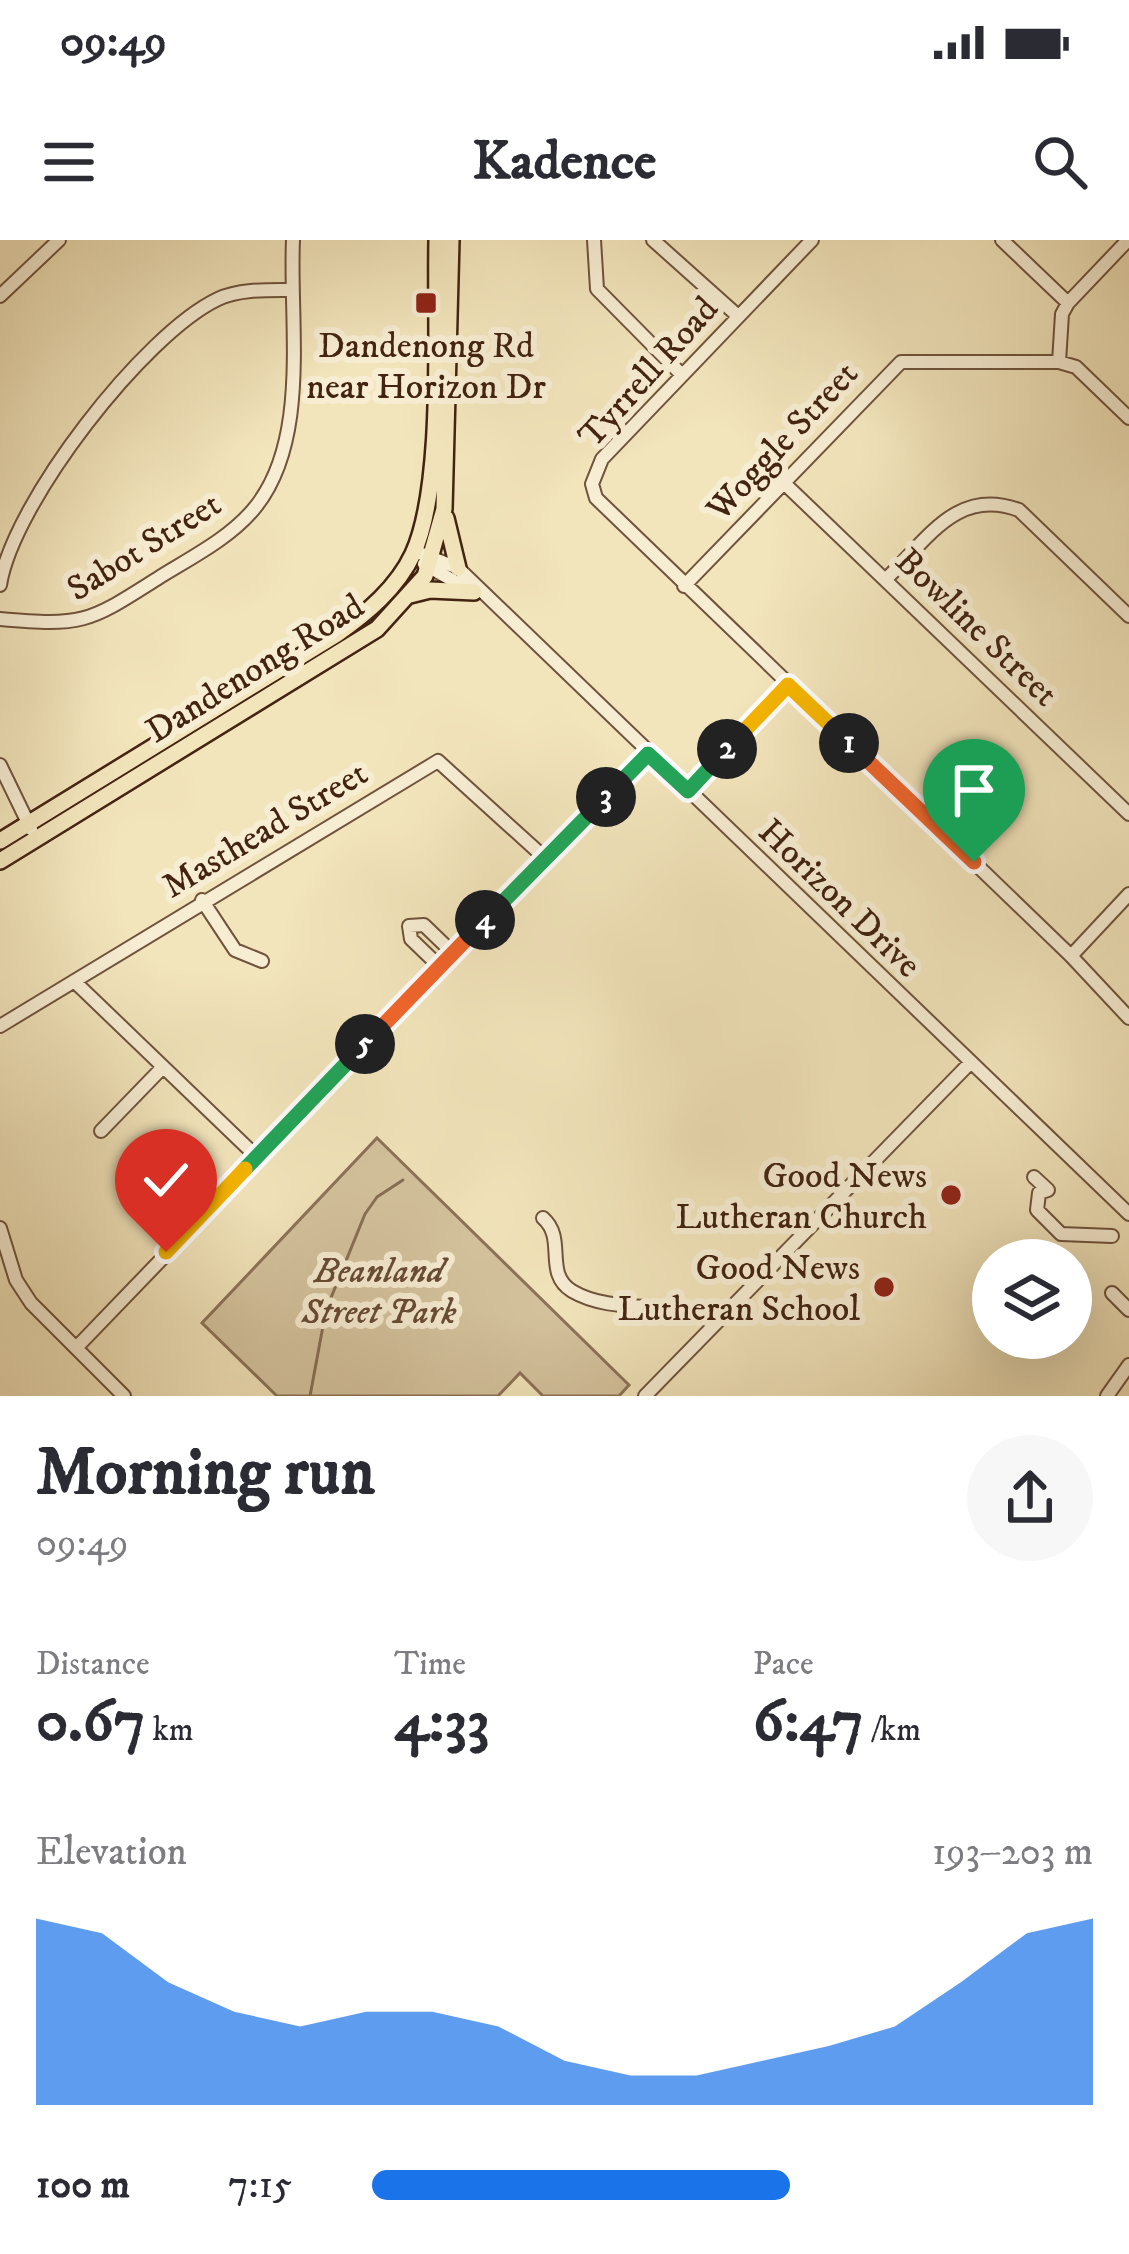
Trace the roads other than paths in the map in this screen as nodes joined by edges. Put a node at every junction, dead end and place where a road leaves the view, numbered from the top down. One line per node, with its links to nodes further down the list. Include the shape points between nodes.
1 (59, 240): 11 (street)
2 (292, 240): 10 (street, Sabot Street)
3 (436, 240): 19 (main road, Dandenong Road, via 429,507)
4 (451, 240): 18 (main road, Dandenong Road)
5 (594, 240): 15 (street, via 598,289)
6 (653, 240): 13 (street)
7 (812, 240): 13 (street, Tyrrell Road)
8 (1002, 240): 12 (street)
9 (1128, 240): 12 (street)
10 (291, 290): 23 (street, via 222,296 125,380 29,502); 28 (street, Sabot Street, via 290,417 278,470 255,508 228,534 103,613 69,625)
11 (0, 296)
12 (1068, 303): 14 (street)
13 (738, 316): 15 (street, Tyrrell Road)
14 (1059, 362): 16 (street); 17 (street, Woggle Street, via 901,362)
15 (682, 375): 24 (street, Tyrrell Road, via 602,459 592,484 596,498)
16 (1129, 418)
17 (784, 483): 22 (street, Bowline Street); 24 (street, Woggle Street)
18 (444, 509): 20 (main road, Dandenong Road); 21 (main road)
19 (414, 553): 20 (street, Horizon Drive); 35 (main road, Dandenong Road, via 384,596 337,634)
20 (431, 561): 21 (street, Horizon Drive); 25 (street, Horizon Drive); 26 (main road, Dandenong Road)
21 (458, 568): 29 (street, Horizon Drive)
22 (886, 579): 27 (street, via 962,506 996,502 1019,510); 34 (street, Bowline Street)
23 (0, 585)
24 (684, 586): 30 (street)
25 (474, 592): 26 (main road); 29 (street, Horizon Drive)
26 (410, 595): 35 (main road, Dandenong Road, via 377,629)
27 (1129, 616)
28 (0, 619)
29 (513, 622): 31 (street, Horizon Drive)
30 (788, 685): 33 (street); 42 (street)
31 (648, 754): 33 (street, Horizon Drive); 37 (street)
32 (0, 765): 35 (street)
33 (688, 791): 48 (street, Horizon Drive)
34 (1129, 814)
35 (32, 832): 36 (main road, Dandenong Road); 38 (main road, Dandenong Road)
36 (0, 842)
37 (545, 859): 40 (street, Masthead Street, via 438,761); 41 (street)
38 (0, 861)
39 (1129, 894): 42 (street)
40 (202, 900): 43 (street, via 236,950); 45 (street, Masthead Street)
41 (452, 953): 44 (street); 44 (street, via 424,925 409,926 411,939)
42 (1071, 956): 46 (street)
43 (262, 961)
44 (440, 966): 51 (street)
45 (74, 981): 47 (street, Masthead Street); 49 (street)
46 (1129, 1018)
47 (0, 1026)
48 (970, 1063): 53 (street, Horizon Drive); 61 (street)
49 (164, 1067): 50 (street); 51 (street)
50 (101, 1131)
51 (257, 1156): 62 (street)
52 (1034, 1177): 56 (street, via 1048,1190 1036,1210 1061,1234)
53 (1126, 1206)
54 (542, 1218): 61 (street, via 556,1239 556,1273 569,1289 635,1310 695,1312)
55 (0, 1228): 57 (street)
56 (1112, 1236)
57 (16, 1280): 58 (street); 62 (street)
58 (0, 1289)
59 (1112, 1293): 60 (street)
60 (1129, 1310)
61 (716, 1324): 65 (street)
62 (76, 1348): 64 (street)
63 (1129, 1365): 66 (street)
64 (124, 1396)
65 (645, 1396)
66 (1107, 1396)

